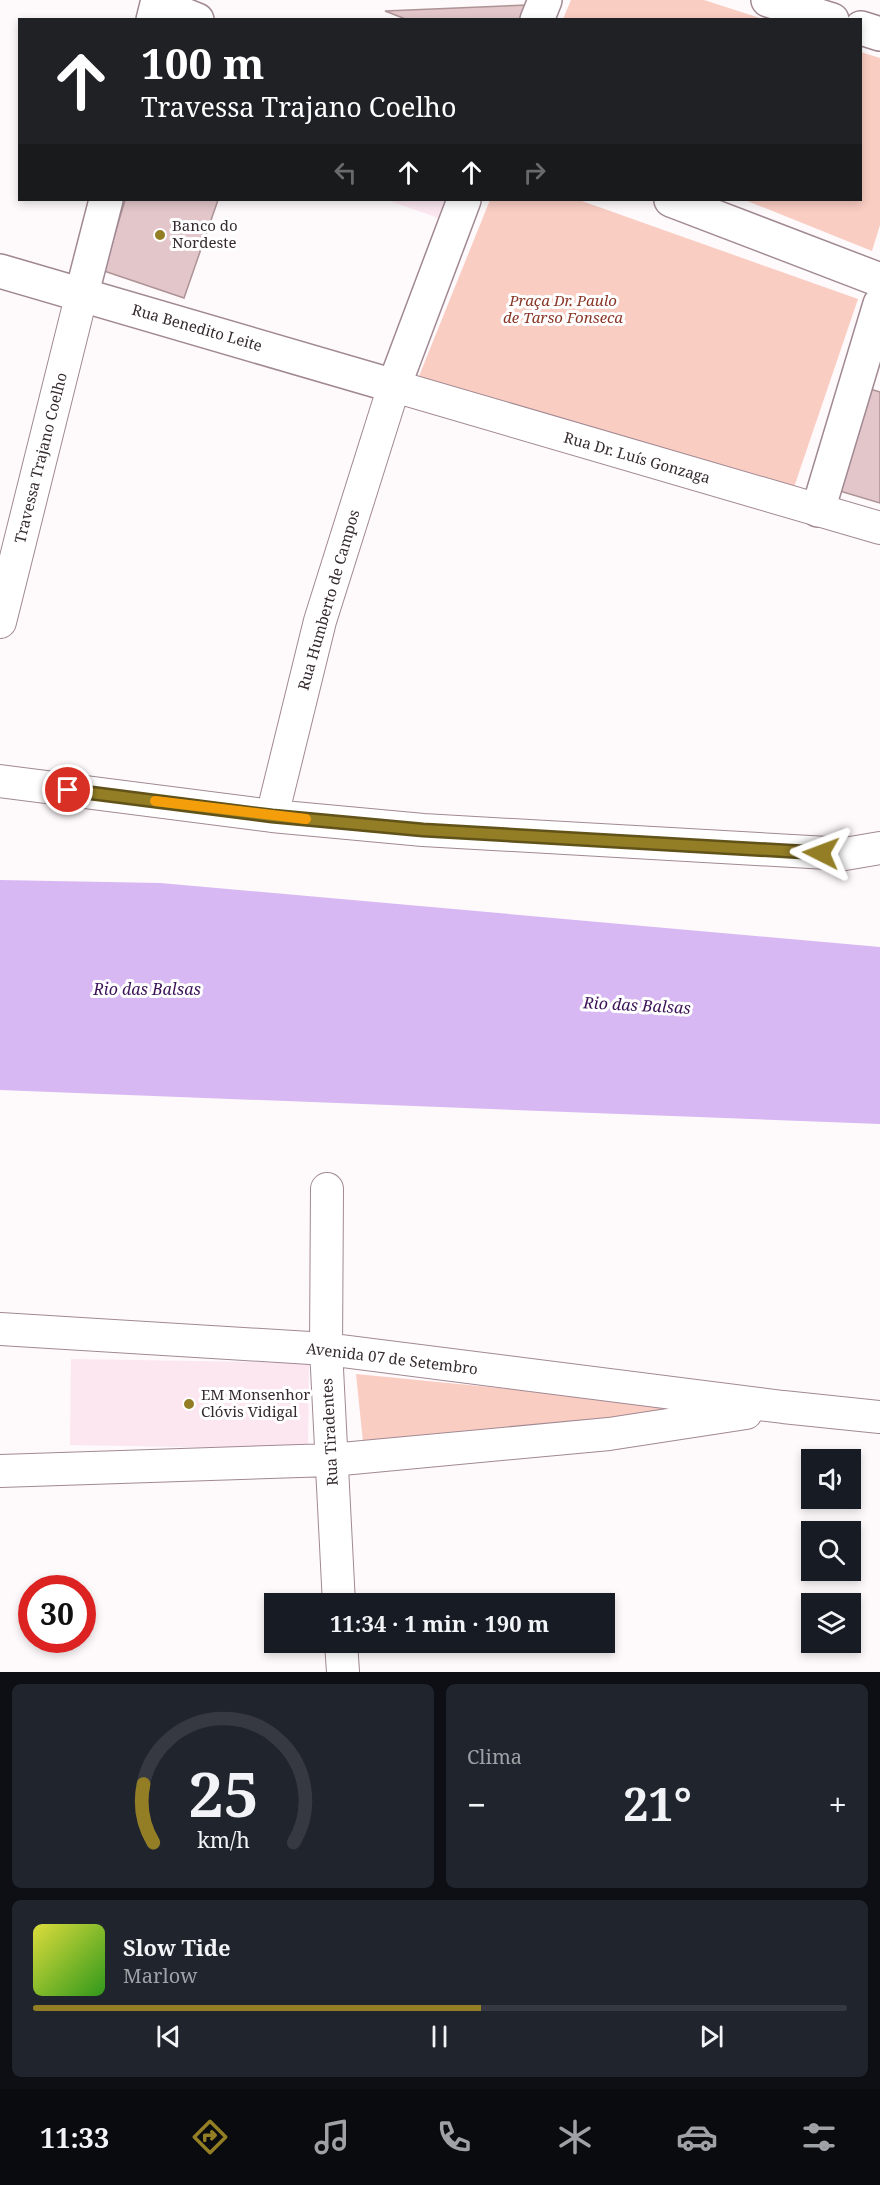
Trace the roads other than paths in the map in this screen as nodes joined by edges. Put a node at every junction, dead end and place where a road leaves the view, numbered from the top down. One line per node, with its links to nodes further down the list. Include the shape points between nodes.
1 (545, 0): 5 (street)
2 (768, 0): 6 (street)
3 (154, 6): 4 (street)
4 (191, 18)
5 (538, 18)
6 (826, 18)
7 (862, 28): 8 (street)
8 (880, 34)
9 (106, 201): 14 (street)
10 (464, 201): 16 (street)
11 (674, 201): 13 (street)
12 (0, 271): 14 (street, Rua Benedito Leite)
13 (880, 280)
14 (82, 293): 16 (street, Rua Benedito Leite); 19 (street, Travessa Trajano Coelho)
15 (880, 304): 17 (street)
16 (394, 386): 17 (street, Rua Dr. Luís Gonzaga); 21 (street, Rua Humberto de Campos, via 320,621)
17 (818, 510): 18 (street, Rua Dr. Luís Gonzaga)
18 (880, 528)
19 (0, 622)
20 (0, 781): 21 (street)
21 (272, 816): 22 (street, via 423,830 845,854)
22 (880, 848)
23 (327, 1189): 25 (street, Rua Tiradentes)
24 (0, 1329): 25 (street, Avenida 07 de Setembro)
25 (326, 1349): 26 (street, Avenida 07 de Setembro); 28 (street, Rua Tiradentes)
26 (783, 1407): 27 (street, Avenida 07 de Setembro); 28 (street, Avenida 07 de Setembro, via 609,1434)
27 (880, 1417)
28 (331, 1460): 29 (street, Avenida 07 de Setembro); 30 (street, Rua Tiradentes)
29 (0, 1471)
30 (338, 1593)
31 (342, 1653): 32 (street)
32 (343, 1672)

